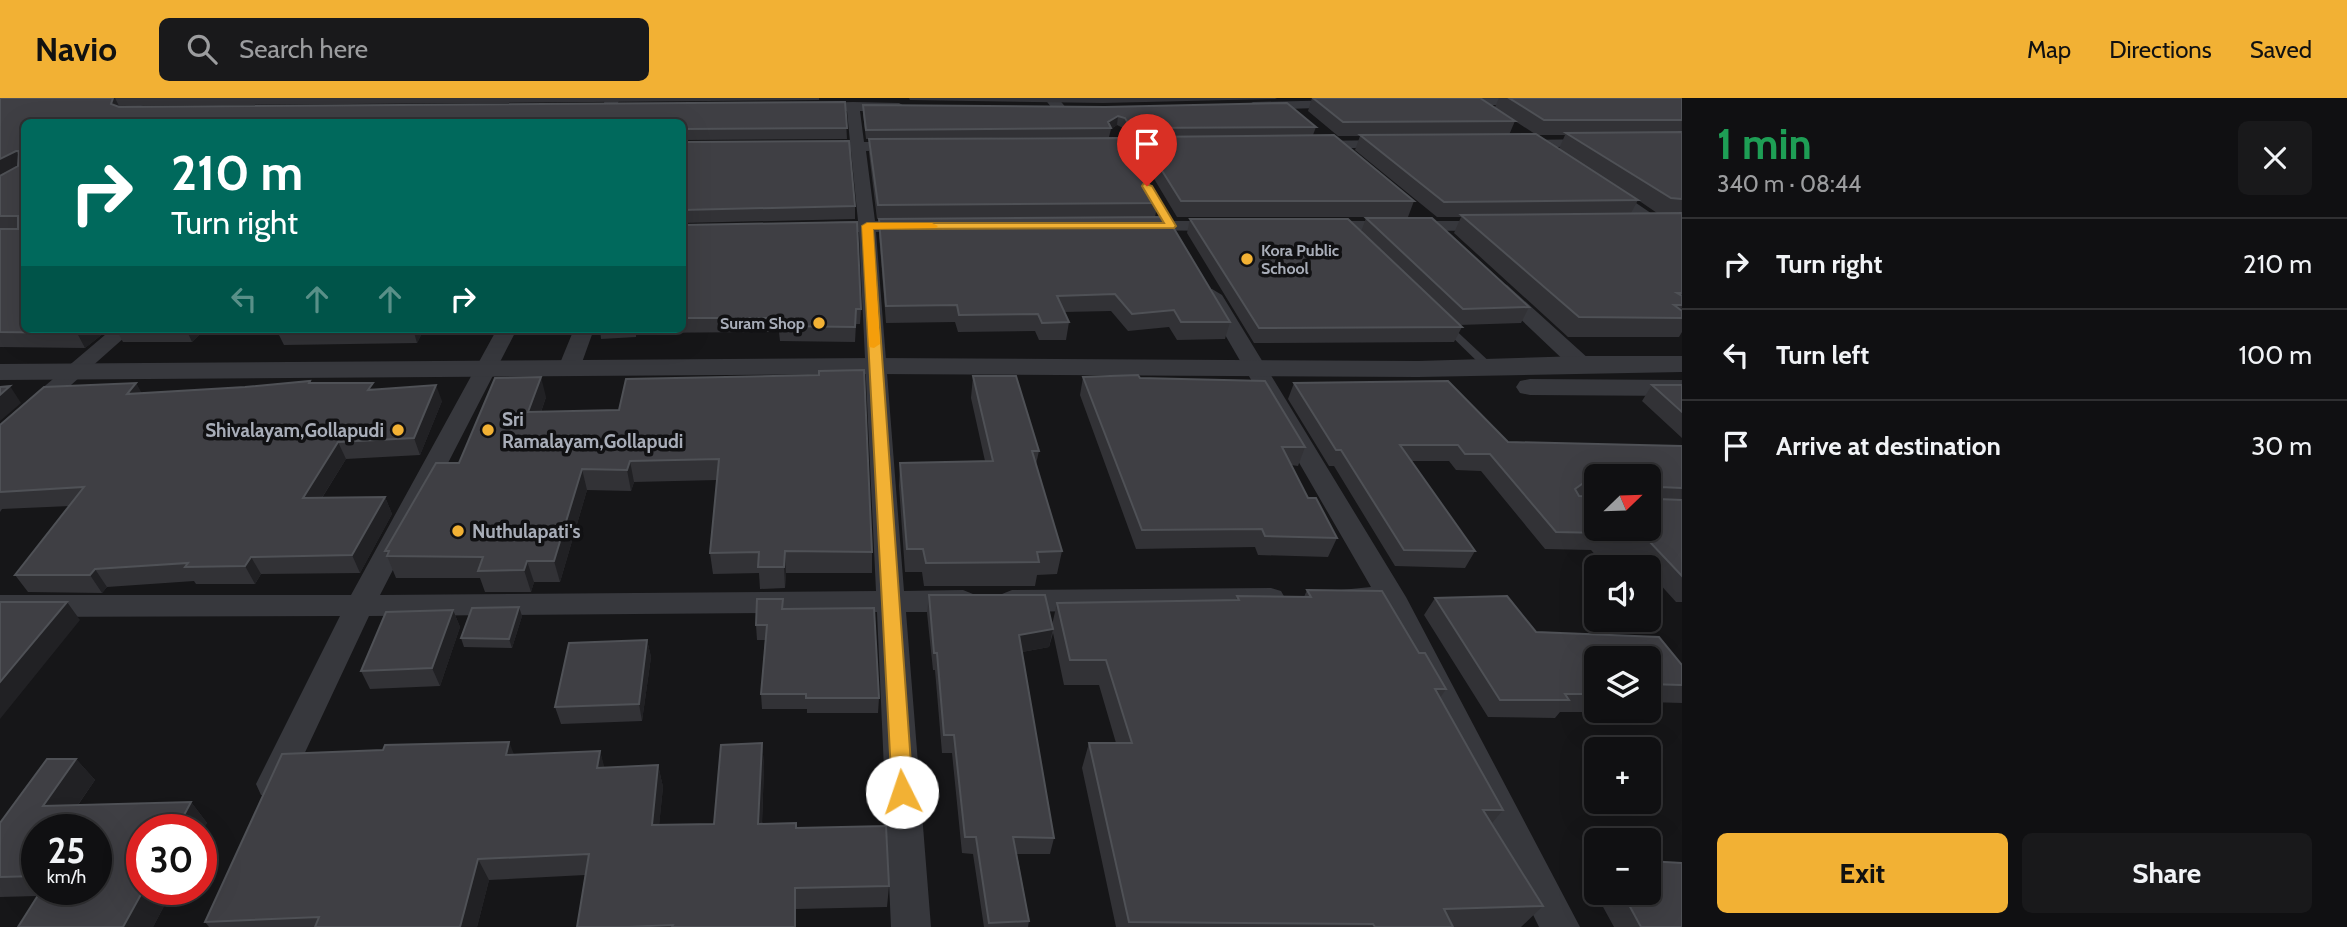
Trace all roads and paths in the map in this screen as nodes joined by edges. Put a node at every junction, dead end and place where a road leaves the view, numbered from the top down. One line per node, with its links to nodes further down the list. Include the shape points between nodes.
1 (1469, 99): 2 (street); 4 (street); 11 (street)
2 (1599, 99)
3 (1283, 101): 5 (street); 8 (street); 23 (street)
4 (1432, 102)
5 (1353, 103)
6 (150, 105): 12 (street)
7 (853, 106): 9 (street); 10 (street); 26 (street)
8 (1235, 106)
9 (799, 107)
10 (908, 107)
11 (1493, 115)
12 (111, 119)
13 (1110, 121): 20 (street)
14 (1515, 129): 18 (street)
15 (1616, 142): 18 (street)
16 (1404, 144): 23 (street)
17 (1497, 144): 18 (street)
18 (1537, 144): 27 (street)
19 (1068, 145): 20 (street)
20 (1123, 145): 21 (street); 29 (street)
21 (1190, 145)
22 (1297, 145): 23 (street)
23 (1337, 145): 28 (street)
24 (919, 146): 26 (street)
25 (804, 147): 26 (street)
26 (856, 147): 35 (street)
27 (1559, 158)
28 (1358, 163)
29 (1137, 168)
30 (1592, 180): 33 (street, via 1664,224)
31 (1157, 203): 38 (street)
32 (1411, 208): 41 (street)
33 (1631, 224)
34 (1512, 225): 41 (street)
35 (867, 226): 36 (street); 42 (street); 57 (street)
36 (936, 226)
37 (1115, 226): 38 (street)
38 (1171, 226): 39 (street); 44 (street)
39 (1238, 226)
40 (1304, 226): 41 (street, via 1350,231)
41 (1433, 226): 43 (street)
42 (801, 228)
43 (1452, 245)
44 (1185, 250)
45 (1492, 281): 51 (street)
46 (1206, 285): 58 (street)
47 (1441, 320): 53 (lane)
48 (119, 333): 55 (street)
49 (505, 333): 59 (street)
50 (582, 333): 54 (street)
51 (1581, 364): 52 (street); 53 (street)
52 (1682, 365)
53 (1489, 367): 58 (street)
54 (569, 368): 57 (street); 59 (street)
55 (76, 371): 56 (street); 59 (street); 61 (street)
56 (0, 372)
57 (875, 376): 58 (street); 59 (street); 65 (street)
58 (1259, 376): 60 (street); 64 (street)
59 (483, 377): 61 (street); 67 (street)
60 (1682, 388)
61 (50, 393): 62 (street); 63 (street)
62 (0, 394)
63 (0, 436)
64 (1392, 597): 65 (street); 70 (street)
65 (890, 602): 67 (street); 69 (street)
66 (0, 606): 67 (street)
67 (359, 607): 68 (street)
68 (263, 804)
69 (911, 927)
70 (1560, 927)

